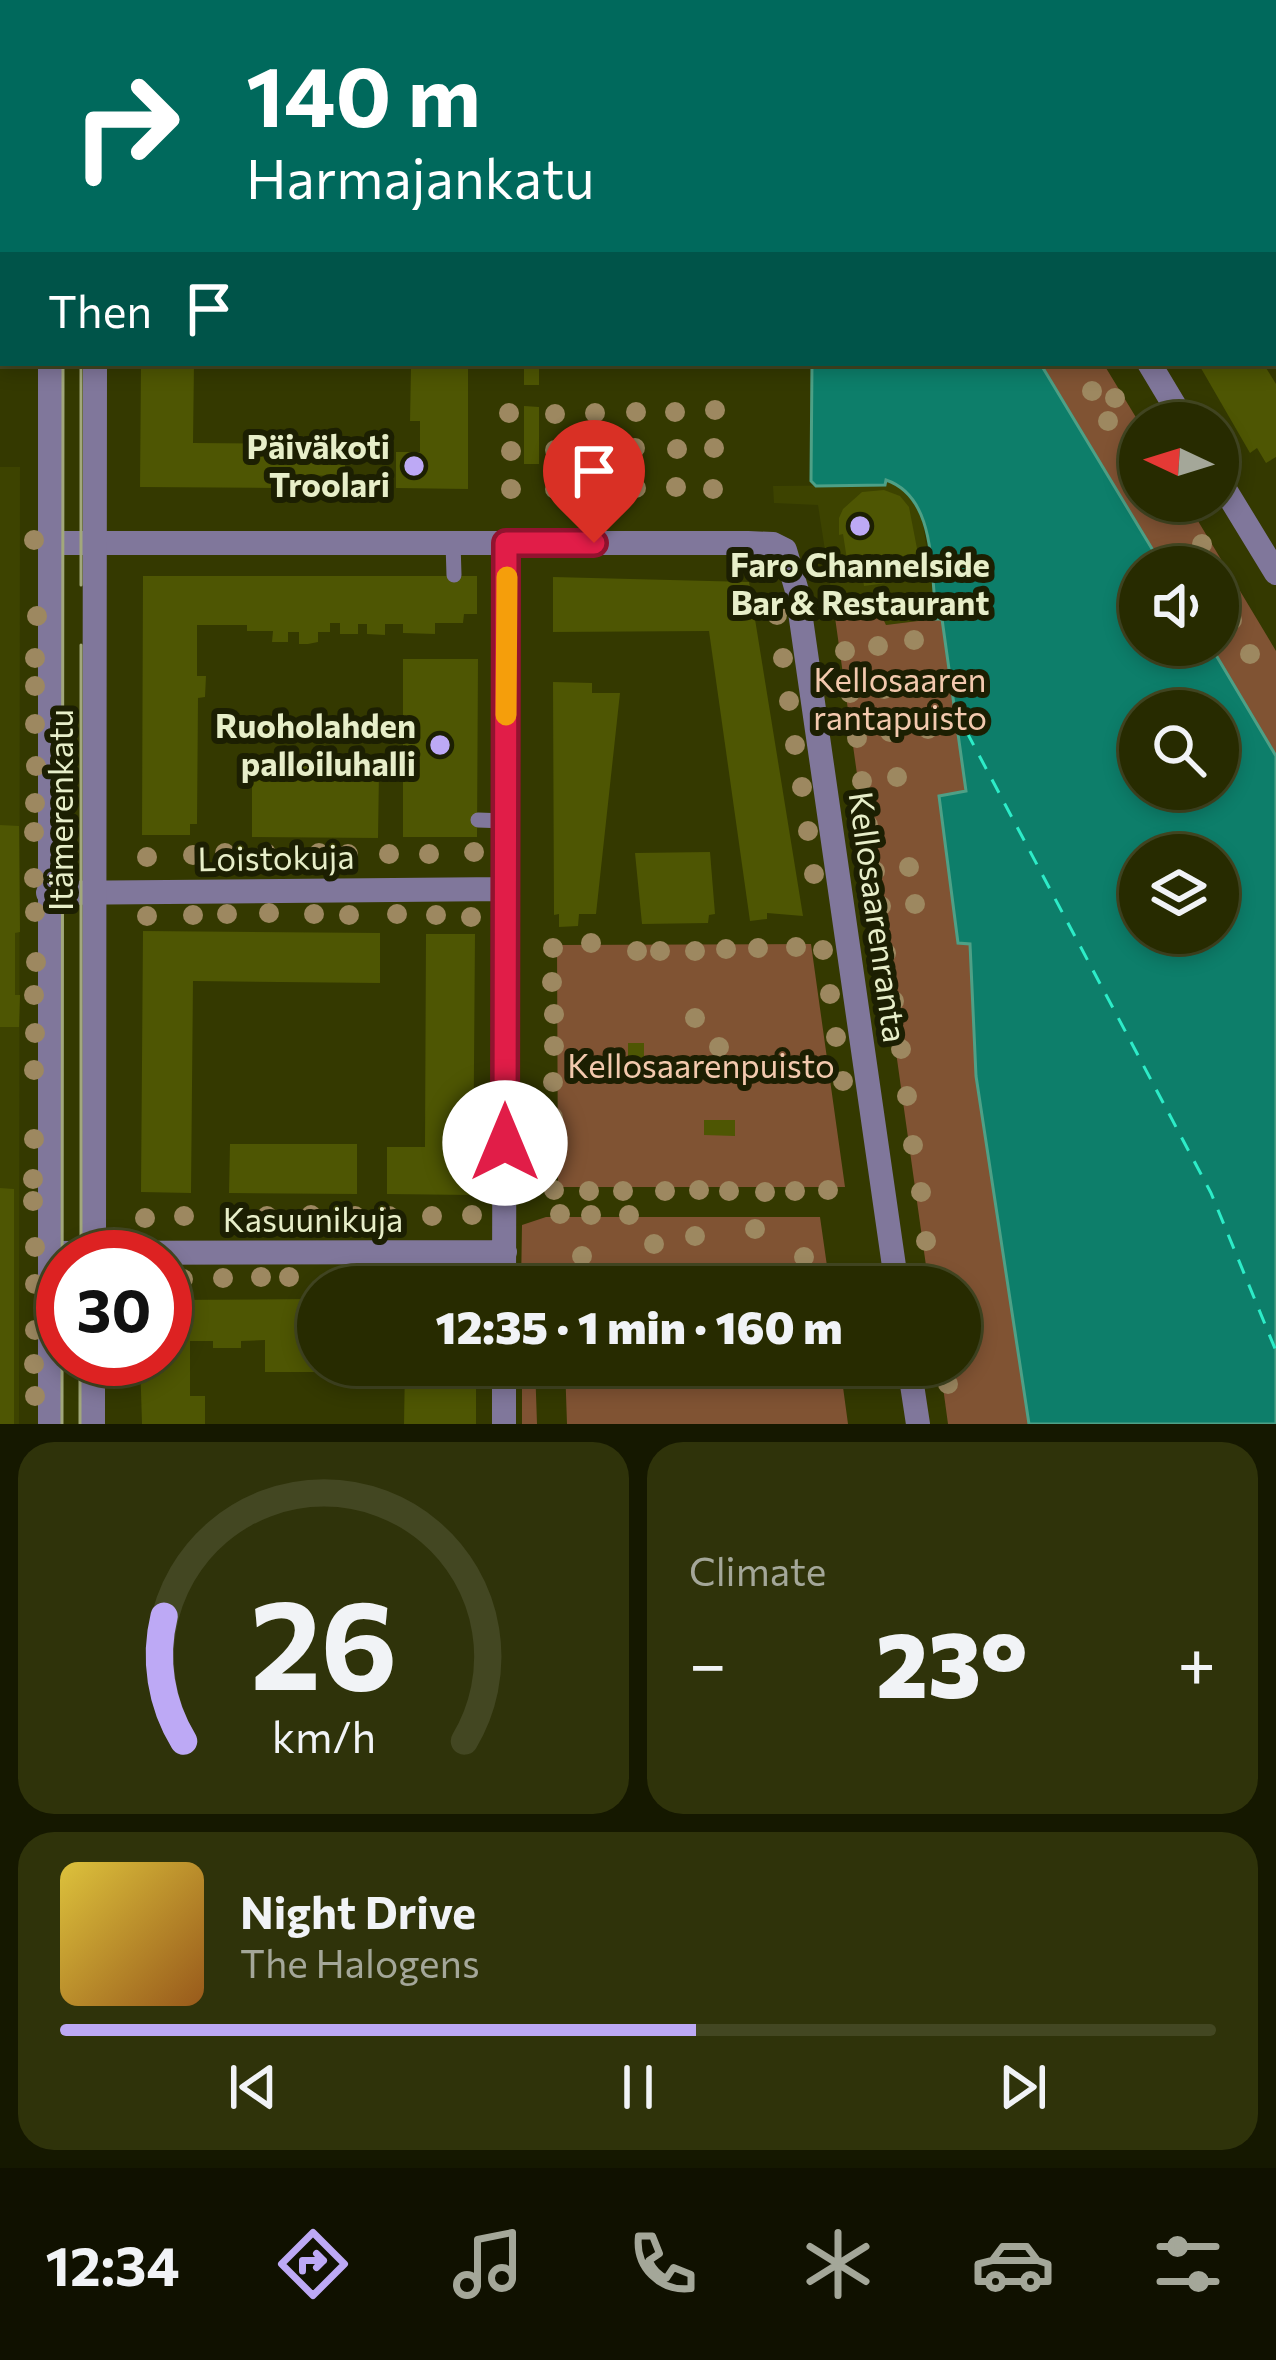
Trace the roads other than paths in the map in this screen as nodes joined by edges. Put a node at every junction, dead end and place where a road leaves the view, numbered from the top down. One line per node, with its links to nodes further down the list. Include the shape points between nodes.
1 (50, 366): 6 (street, Itämerenkatu)
2 (95, 366): 7 (street, Itämerenkatu)
3 (1151, 366): 4 (street)
4 (1172, 402)
5 (1239, 512): 10 (street)
6 (51, 543): 7 (street); 15 (street, Itämerenkatu)
7 (94, 543): 8 (street); 16 (street, Itämerenkatu)
8 (454, 543): 9 (street); 11 (lane)
9 (506, 543): 13 (street); 26 (street, Kellosaarenranta, via 772,544 790,557)
10 (1276, 573)
11 (454, 575)
12 (478, 820): 13 (lane)
13 (506, 821): 14 (street)
14 (505, 889): 16 (street, Loistokuja); 20 (street)
15 (48, 892): 16 (street, Loistokuja); 17 (street, Itämerenkatu)
16 (94, 892): 18 (street, Itämerenkatu)
17 (51, 1230)
18 (94, 1230)
19 (447, 1252): 20 (street, Kasuunikuja); 21 (street, Kasuunikuja); 24 (lane)
20 (505, 1252): 25 (street)
21 (415, 1253): 22 (street, Kasuunikuja); 23 (lane)
22 (192, 1254)
23 (415, 1266)
24 (447, 1266)
25 (505, 1266)
26 (894, 1266)
27 (50, 1386): 31 (street)
28 (93, 1386): 32 (street)
29 (504, 1386): 33 (street)
30 (912, 1386): 34 (street)
31 (50, 1424)
32 (93, 1424)
33 (504, 1424)
34 (918, 1424)

